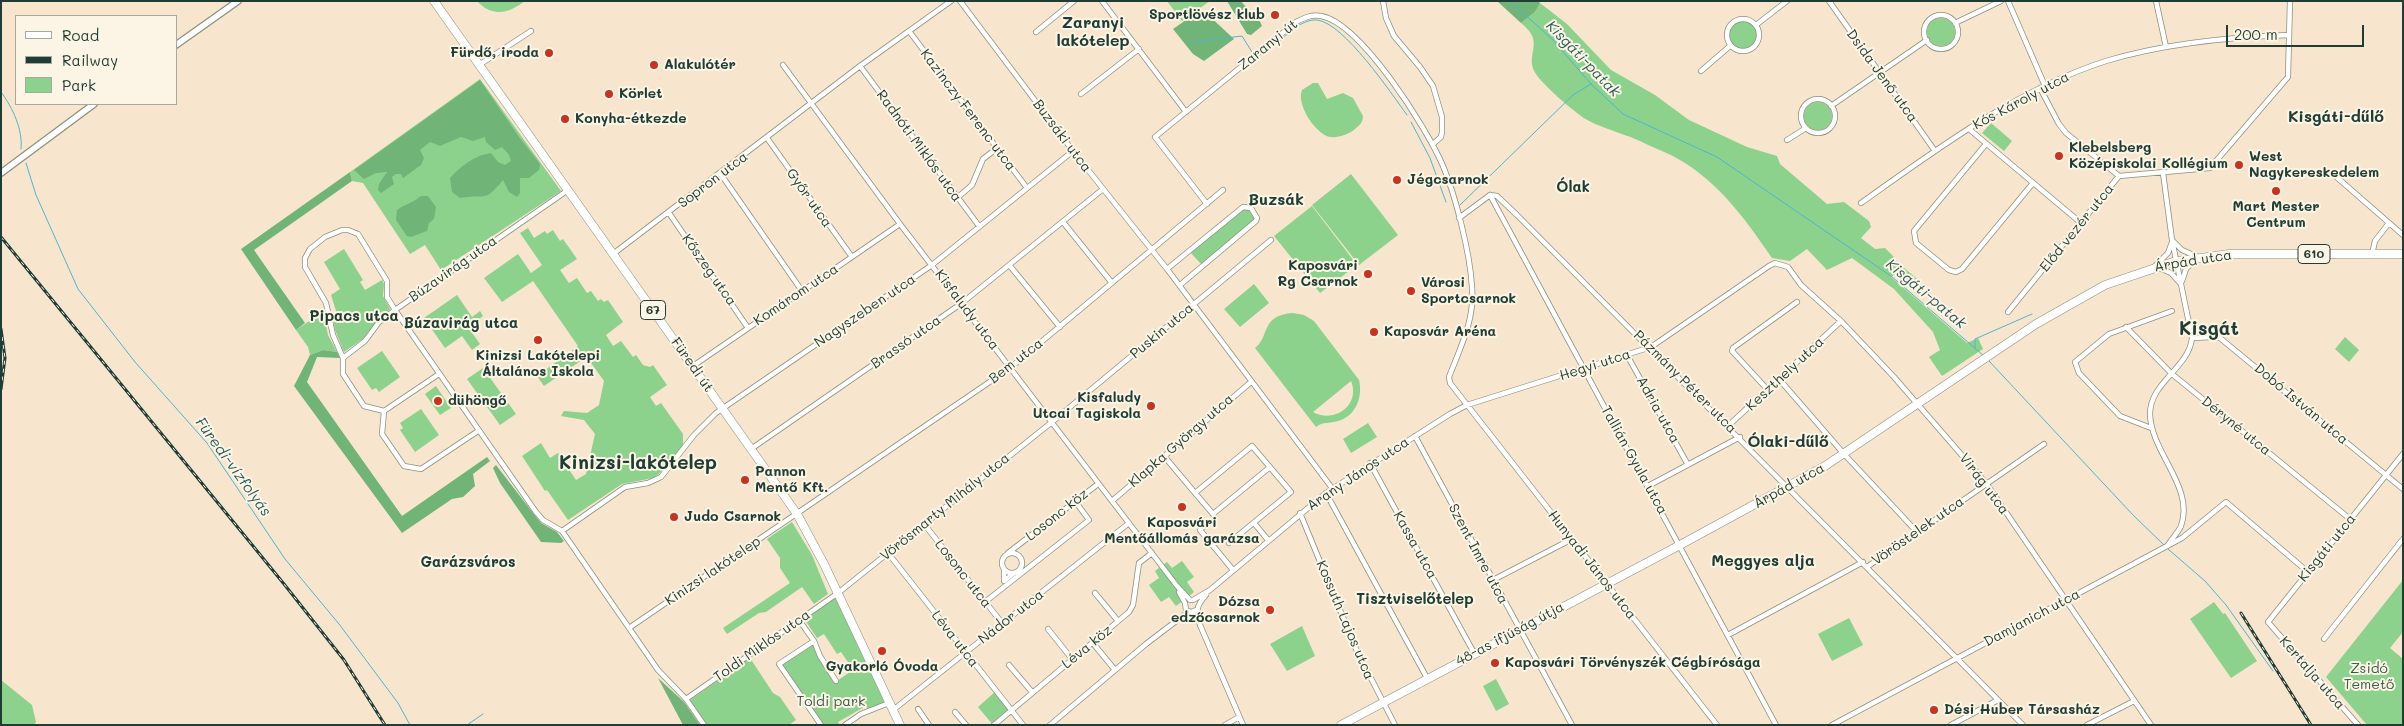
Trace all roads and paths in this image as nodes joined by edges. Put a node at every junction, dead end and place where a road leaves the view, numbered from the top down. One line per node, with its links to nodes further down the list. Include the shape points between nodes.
1 (238, 1): 21 (street)
2 (434, 1): 25 (main road, Füredi út / 67)
3 (951, 1): 17 (street, Sopron utca)
4 (960, 1): 43 (street, Buzsáki utca)
5 (1074, 1): 18 (street)
6 (1102, 1): 24 (street)
7 (1383, 1): 40 (street, via 1394,36 1426,76 1437,97 1442,132)
8 (1787, 1): 15 (street)
9 (1828, 1): 29 (street, Dsida Jenő utca)
10 (2001, 1): 14 (street)
11 (2008, 1): 30 (street)
12 (2156, 1): 23 (street)
13 (2290, 1): 19 (street, Előd vezér utca)
14 (1955, 23): 20 (street, via 1945,16 1932,18 1925,28); 20 (street, via 1957,38 1950,46 1940,49)
15 (1756, 25): 22 (street, via 1759,34 1753,48 1744,52); 22 (street, via 1746,19 1730,24 1726,35)
16 (531, 31): 25 (street)
17 (909, 31): 27 (street, Sopron utca); 42 (street, Kazinczy Ferenc utca)
18 (1036, 32)
19 (2289, 35): 23 (street, Kós Károly utca, via 2232,38); 45 (street, Előd vezér utca, via 2288,77 2210,168)
20 (1926, 40): 29 (street)
21 (178, 44)
22 (1730, 46): 28 (street)
23 (2166, 47): 30 (street, Kós Károly utca, via 2105,62)
24 (1139, 49): 31 (street); 35 (street)
25 (479, 65): 53 (main road, Füredi út / 67)
26 (783, 65): 32 (street, Kisfaludy utca)
27 (860, 66): 32 (street, Sopron utca); 56 (street, Radnóti Miklós utca)
28 (1701, 71)
29 (1879, 72): 34 (street); 44 (street, Dsida Jenő utca)
30 (2042, 87): 37 (street, Kós Károly utca); 49 (street, via 2066,133)
31 (1081, 94)
32 (811, 104): 38 (street, Sopron utca); 64 (street, Kisfaludy utca)
33 (93, 105): 46 (street)
34 (1831, 106): 36 (street, via 1834,121 1828,129 1818,133); 36 (street, via 1817,100 1808,103 1801,117)
35 (1186, 112): 40 (street, Zaranyi út, via 1296,22 1322,16 1344,29 1376,62 1413,109); 58 (street, Zaranyi út, via 1155,137)
36 (1806, 128): 39 (street)
37 (1969, 129): 41 (street); 44 (street, Kós Károly utca)
38 (767, 138): 47 (street, Sopron utca); 73 (street, Győr utca)
39 (1787, 140)
40 (1433, 144): 60 (street, Zaranyi út)
41 (1986, 144): 50 (street); 50 (street, via 1914,231 1916,243 1949,270 1956,272 1962,269)
42 (996, 149): 51 (street, Kazinczy Ferenc utca); 56 (street, via 982,160 972,185)
43 (1073, 150): 51 (street, Nagyszeben utca); 52 (street, Buzsáki utca)
44 (1935, 150): 57 (street, Kós Károly utca)
45 (2163, 172): 49 (street, Előd vezér utca); 68 (street)
46 (1, 173)
47 (720, 173): 59 (street, Sopron utca); 84 (street)
48 (2333, 174): 63 (street)
49 (2119, 176): 62 (street, Előd vezér utca)
50 (2033, 183): 62 (street)
51 (1027, 188): 65 (street, Nagyszeben utca)
52 (1103, 189): 61 (street, Brassó utca); 69 (street, Buzsáki utca)
53 (568, 190): 70 (main road, Füredi út / 67); 88 (street, Búzavirág utca)
54 (1223, 190): 58 (street, Bem utca)
55 (1490, 195): 60 (street); 96 (street, Pázmány Péter utca, via 1497,196); 101 (street, Tallián Gyula utca)
56 (957, 198): 65 (street, Radnóti Miklós utca)
57 (1861, 203)
58 (1207, 204): 69 (street, Bem utca)
59 (669, 213): 70 (street, Sopron utca); 94 (street, Kőszeg utca)
60 (1459, 218): 108 (street, Zaranyi út, via 1473,294 1467,331 1449,380)
61 (1063, 222): 77 (street, Brassó utca); 81 (street)
62 (2081, 223): 90 (street, Előd vezér utca)
63 (2389, 223): 66 (street); 71 (street, via 2375,241)
64 (900, 224): 73 (street, Komárom utca); 76 (street, Kisfaludy utca)
65 (979, 226): 76 (street, Nagyszeben utca)
66 (2403, 235)
67 (1271, 240): 87 (street, Puskin utca)
68 (2172, 240): 74 (street, via 2182,250); 75 (street); 78 (street, via 2168,253)
69 (1152, 249): 80 (street, Buzsáki utca); 81 (street, Bem utca)
70 (613, 254): 99 (main road, Füredi út / 67)
71 (2372, 254): 72 (main road, Árpád utca / 610); 74 (main road, Árpád utca / 610, via 2257,253)
72 (2403, 254)
73 (852, 257): 84 (street, Komárom utca)
74 (2201, 258): 75 (main road, Árpád utca / 610); 82 (street, via 2186,270)
75 (2177, 261): 78 (main road, Árpád utca / 610); 82 (street)
76 (932, 265): 86 (street, Kisfaludy utca); 109 (street, Nagyszeben utca)
77 (1010, 266): 86 (street, Brassó utca); 92 (street)
78 (2155, 266): 82 (street, via 2171,273); 107 (main road, Árpád utca / 610, via 2084,295)
79 (1788, 267): 91 (street, Virág utca, via 1801,285); 96 (street, Hegyi utca, via 1776,263 1769,266)
80 (1167, 269): 83 (street, Buzsáki utca); 83 (street, via 1243,206 1255,214 1256,221)
81 (1112, 282): 92 (street, Bem utca)
82 (2182, 285): 95 (street)
83 (1180, 286): 87 (street, Buzsáki utca)
84 (802, 290): 94 (street, Komárom utca)
85 (1797, 302): 106 (street, via 1732,351)
86 (962, 303): 100 (street, Kisfaludy utca); 118 (street, Brassó utca)
87 (1193, 305): 105 (street, Buzsáki utca); 111 (street, Puskin utca)
88 (395, 310): 98 (street); 98 (street, via 386,297 387,281 358,234 342,230 312,247 305,258 305,267 326,303 333,335); 102 (street, Búzavirág utca)
89 (2172, 311): 93 (street)
90 (2008, 312)
91 (1841, 322): 104 (street, Keszthely utca); 107 (street, Virág utca)
92 (1060, 327): 100 (street, Bem utca)
93 (2126, 327): 103 (street, Déryné utca); 113 (street, via 2099,341 2078,358 2076,368 2120,416)
94 (748, 328): 99 (street, Komárom utca)
95 (2192, 338): 103 (street, via 2188,353); 125 (street, Dobó István utca, via 2220,338)
96 (1651, 347): 97 (street, Hegyi utca); 112 (street, Pázmány Péter utca)
97 (1627, 355): 101 (street, Hegyi utca); 123 (street, Adria utca)
98 (343, 358): 110 (street, via 343,374 364,406)
99 (693, 366): 109 (main road, Füredi út / 67)
100 (1010, 368): 111 (street, Kisfaludy utca); 137 (street, Bem utca)
101 (1584, 369): 108 (street, Hegyi utca); 128 (street, Tallián Gyula utca)
102 (439, 374): 110 (street); 114 (street, Búzavirág utca)
103 (2172, 374): 113 (street, via 2151,404); 138 (street, Déryné utca)
104 (1779, 379): 106 (street, Keszthely utca); 119 (street)
105 (1251, 382): 121 (street, Klapka György utca); 130 (street, Buzsáki utca)
106 (1768, 389): 112 (street, Keszthely utca)
107 (1919, 404): 119 (main road, Árpád utca / 610); 126 (street, Virág utca)
108 (1466, 405): 115 (street, Arany János utca); 147 (street, Hunyadi János utca)
109 (722, 409): 118 (main road, Füredi út / 67); 144 (street, via 705,422 661,477 648,484 625,487)
110 (384, 411): 114 (street, via 382,434 404,466 421,469)
111 (1052, 422): 127 (street, Kisfaludy utca); 140 (street, Vörösmarty Mihály utca)
112 (1728, 426): 116 (street, Pázmány Péter utca)
113 (2151, 428): 143 (street, via 2181,493 2184,510)
114 (478, 431): 144 (street, Búzavirág utca, via 536,512)
115 (1415, 436): 122 (street, Arany János utca); 166 (street, Szent Imre utca)
116 (1740, 437): 123 (street); 129 (street, Pázmány Péter utca)
117 (2044, 444): 126 (street, Vöröstelek utca)
118 (751, 449): 137 (main road, Füredi út / 67)
119 (1844, 454): 129 (main road, Árpád utca / 610); 145 (street)
120 (2403, 454): 125 (street, Kisgáti utca)
121 (1164, 456): 132 (street); 135 (street, Klapka György utca)
122 (1370, 463): 130 (street, Arany János utca); 186 (street, Kassa utca)
123 (1688, 465): 128 (street)
124 (1270, 467): 132 (street, via 1252,446); 132 (street, via 1213,514); 139 (street, via 1291,492)
125 (2386, 474): 131 (street, Dobó István utca); 138 (street, Kisgáti utca)
126 (1986, 483): 145 (street, Vöröstelek utca); 171 (street, Virág utca)
127 (1098, 484): 134 (street, Losonc köz); 135 (street, Kisfaludy utca)
128 (1648, 486): 151 (street, Tallián Gyula utca)
129 (1788, 486): 151 (main road, Árpád utca / 610); 159 (street, Pázmány Péter utca)
130 (1332, 488): 133 (street, Arany János utca)
131 (2403, 489)
132 (1195, 493)
133 (1326, 493): 136 (street, Arany János utca); 191 (street)
134 (1075, 501): 152 (street, Losonc köz); 160 (street, via 1089,520)
135 (1112, 501): 141 (street, Kisfaludy utca)
136 (1300, 513): 149 (street, Arany János utca); 197 (street, Kossuth Lajos utca, via 1356,649)
137 (797, 514): 169 (main road, Füredi út / 67); 178 (street, Kinizsi lakótelep)
138 (2350, 519): 165 (street, Kisgáti utca)
139 (1254, 523): 149 (street); 150 (street)
140 (924, 524): 154 (street, Vörösmarty Mihály utca); 172 (street, Losonc utca)
141 (1129, 524): 155 (street, Kisfaludy utca); 177 (street, Nádor utca)
142 (1205, 526): 163 (street, via 1200,530)
143 (2180, 526): 146 (street); 153 (street)
144 (562, 531): 178 (street)
145 (1917, 532): 161 (street, Vöröstelek utca)
146 (2189, 533): 153 (street, Damjanich utca); 165 (street, Damjanich utca, via 2226,502)
147 (1572, 539): 166 (street); 167 (street, Hunyadi János utca)
148 (2403, 539): 182 (street)
149 (1268, 540): 163 (street, Arany János utca)
150 (1229, 543)
151 (1680, 545): 167 (main road, 48-as ifjúság útja / 610); 181 (street, Tallián Gyula utca)
152 (1016, 546): 156 (street, Losonc köz); 157 (street)
153 (2166, 546): 171 (street, Damjanich utca)
154 (888, 553): 169 (street, Vörösmarty Mihály utca); 185 (street, Léva utca)
155 (1152, 553): 173 (street, Kisfaludy utca); 175 (street, Léva köz, via 1139,562 1133,605)
156 (1008, 554): 157 (street); 162 (street, via 1002,560)
157 (1018, 555): 158 (street)
158 (1021, 560): 160 (street); 164 (street)
159 (1863, 562): 161 (street, Pázmány Péter utca); 181 (street, Vöröstelek utca)
160 (1026, 567): 164 (street); 168 (street)
161 (1867, 567): 187 (street, Pázmány Péter utca)
162 (1004, 570): 164 (street, via 1010,573); 168 (street)
163 (1233, 570): 173 (street, Arany János utca)
164 (1018, 571): 168 (street)
165 (2308, 572): 176 (street, Kisgáti utca)
166 (1493, 580): 180 (street, Szent Imre utca)
167 (1607, 583): 180 (main road, 48-as ifjúság útja / 610); 217 (street, Hunyadi János utca)
168 (1005, 584): 172 (street)
169 (838, 593): 174 (street, Toldi Miklós utca); 198 (main road, Füredi út / 67)
170 (1095, 593): 175 (street)
171 (2066, 600): 187 (street, Damjanich utca); 196 (street, Virág utca)
172 (985, 602): 177 (street, Losonc utca)
173 (1191, 606): 190 (street, Arany János utca); 202 (street, Kisfaludy utca)
174 (800, 620): 183 (street); 194 (street, Toldi Miklós utca)
175 (1118, 620): 184 (street, Léva köz)
176 (2268, 622): 224 (street, Kertalja utca)
177 (1002, 623): 185 (street, Nádor utca)
178 (630, 628): 194 (street, via 663,677)
179 (1048, 629): 188 (street)
180 (1518, 629): 186 (main road, 48-as ifjúság útja / 610); 216 (street, Szent Imre utca)
181 (1728, 635): 218 (street, Tallián Gyula utca)
182 (2324, 639)
183 (814, 641): 192 (street); 205 (street, via 780,664)
184 (1092, 642): 188 (street, Léva köz); 190 (street)
185 (965, 652): 198 (street, Nádor utca); 200 (street, Léva utca)
186 (1474, 653): 191 (main road, 48-as ifjúság útja / 610)
187 (1957, 658): 195 (street, Pázmány Péter utca); 219 (street, Damjanich utca)
188 (1072, 659): 193 (street, Léva köz)
189 (1009, 665): 193 (street)
190 (1115, 670): 211 (street, Arany János utca)
191 (1427, 678): 197 (main road, 48-as ifjúság útja / 610)
192 (836, 681)
193 (1032, 692): 200 (street, Léva köz)
194 (686, 699): 204 (street)
195 (1998, 700): 220 (street); 221 (street, Pázmány Péter utca)
196 (2134, 700): 222 (street); 223 (street, Virág utca)
197 (1382, 702): 214 (main road, 48-as ifjúság útja / 610); 215 (street, Kossuth Lajos utca)
198 (891, 706): 206 (street, Nádor utca, via 861,714); 207 (main road, Füredi út / 67)
199 (918, 709): 208 (street)
200 (1011, 710): 203 (street, Léva köz); 210 (street, Léva utca)
201 (955, 712): 209 (street)
202 (1239, 717): 212 (street); 213 (street, Kisfaludy utca)
203 (996, 724)
204 (704, 725)
205 (821, 725)
206 (845, 725)
207 (900, 725)
208 (929, 725)
209 (966, 725)
210 (1023, 725)
211 (1050, 725)
212 (1225, 725)
213 (1243, 725)
214 (1341, 725)
215 (1395, 725)
216 (1572, 725)
217 (1717, 725)
218 (1776, 725)
219 (1832, 725)
220 (1951, 725)
221 (2023, 725)
222 (2087, 725)
223 (2151, 725)
224 (2358, 725)

